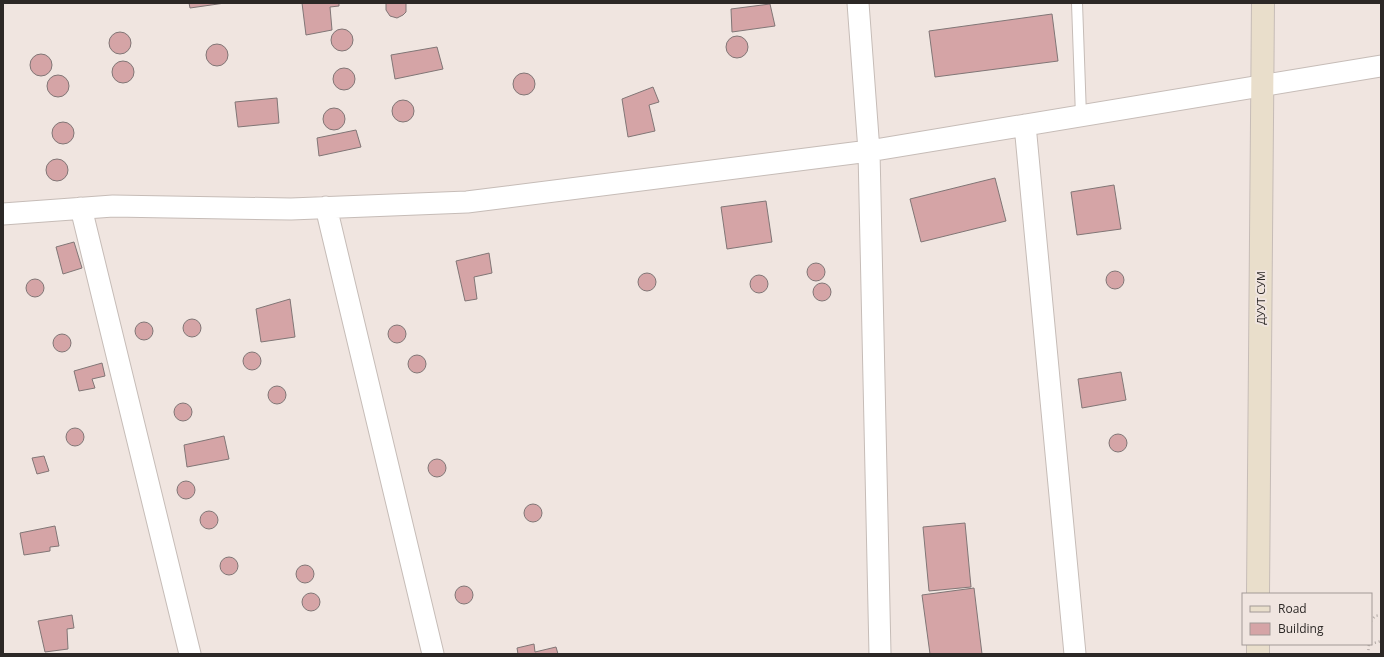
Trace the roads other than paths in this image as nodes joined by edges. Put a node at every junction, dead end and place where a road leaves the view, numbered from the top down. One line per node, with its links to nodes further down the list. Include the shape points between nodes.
1 (858, 3): 8 (street)
2 (1077, 3): 6 (lane)
3 (1263, 3): 5 (main road, ДУУТ СУМ)
4 (1381, 66): 5 (street)
5 (1261, 86): 6 (street); 12 (main road, ДУУТ СУМ)
6 (1081, 116): 7 (street)
7 (1025, 125): 8 (street); 16 (street)
8 (869, 151): 9 (street, via 467,202); 15 (street)
9 (326, 207): 10 (street); 14 (street)
10 (81, 208): 11 (street); 13 (street)
11 (3, 214)
12 (1258, 593)
13 (190, 654)
14 (433, 654)
15 (880, 654)
16 (1075, 654)

